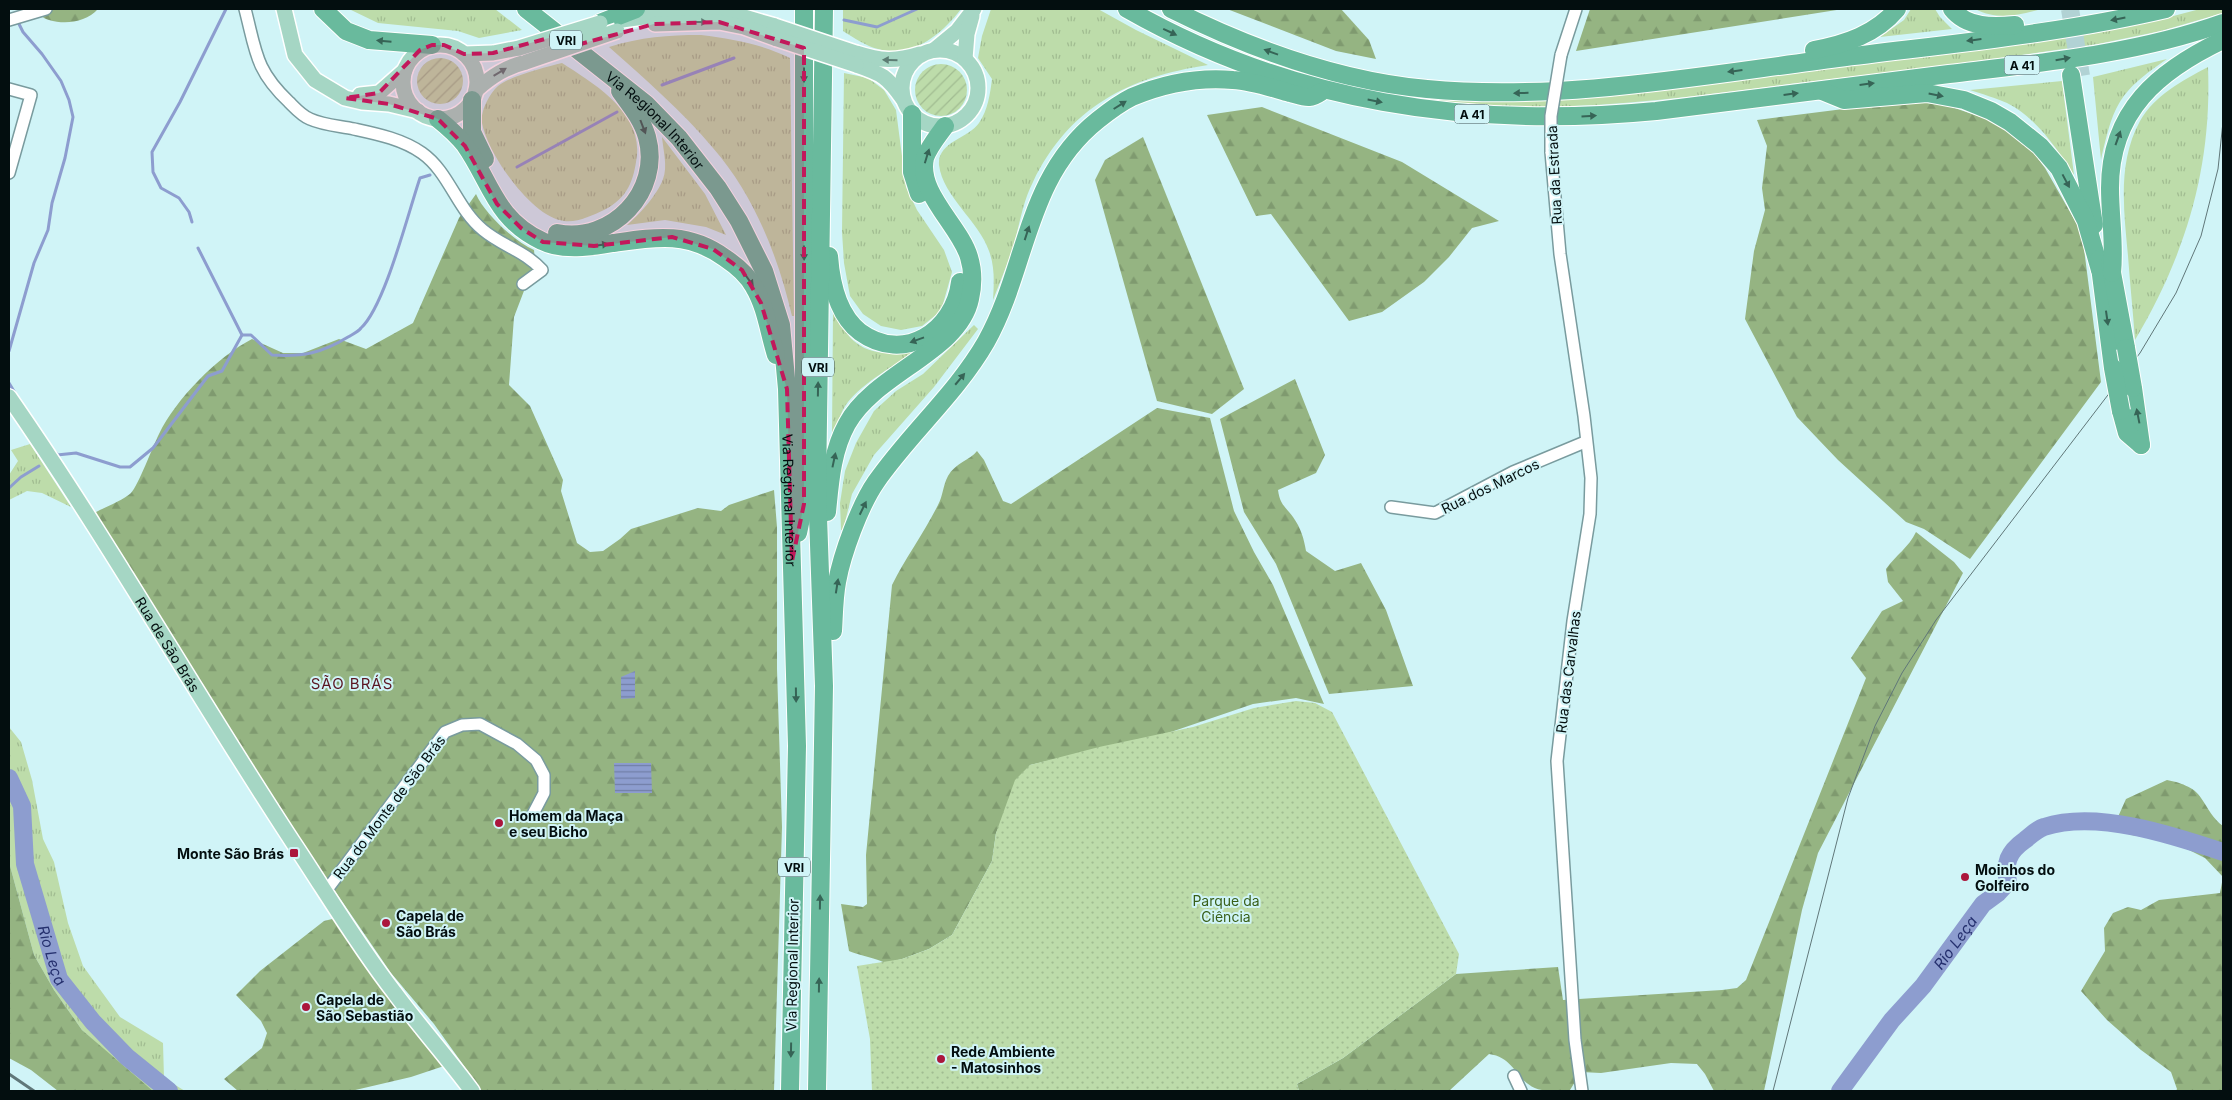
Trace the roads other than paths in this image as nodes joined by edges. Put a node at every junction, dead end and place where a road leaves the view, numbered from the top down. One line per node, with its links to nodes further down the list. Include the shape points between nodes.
1 (46, 9): 16 (street)
2 (245, 9): 43 (street, via 256,56 272,86 309,119 396,140 422,153 483,230 520,251 542,270)
3 (284, 9): 34 (main road, via 295,55 315,80)
4 (323, 9): 21 (highway, one-way to 4, via 369,40 346,31)
5 (526, 9): 28 (highway, Via Regional Interior / VRI)
6 (636, 9): 17 (highway)
7 (804, 9): 49 (highway, one-way to 49, via 804,504)
8 (824, 9): 40 (highway, Via Regional Interior / VRI)
9 (974, 9): 22 (main road, via 957,31); 25 (main road)
10 (1127, 9): 31 (highway, A 41, one-way to 31, via 1210,51 1270,74)
11 (1171, 9): 26 (highway, A 41, one-way to 11, via 1565,91 1508,93 1425,89 1341,74 1282,56 1232,38)
12 (1576, 9): 41 (street, Rua da Estrada, bridge, via 1561,55 1551,116)
13 (1897, 9): 26 (highway, via 1864,36 1835,46 1795,53)
14 (1952, 9): 18 (highway, via 1975,24 1994,26 2033,22)
15 (2166, 9): 18 (highway, A 41, one-way to 18)
16 (9, 20)
17 (600, 24): 19 (main road, via 696,10 734,14); 23 (main road, bridge, via 519,48)
18 (2057, 30): 26 (highway, A 41, one-way to 26)
19 (776, 32): 24 (main road, bridge); 33 (main road, one-way to 19, bridge, via 493,76 509,67 616,31 654,24 718,22)
20 (2222, 32): 32 (highway, A 41, one-way to 20, via 2061,60); 42 (highway, one-way to 20, via 2114,251 2110,187 2112,153 2124,120 2144,92)
21 (432, 45): 23 (main road, via 455,48); 27 (main road, via 420,50)
22 (929, 52): 24 (main road, one-way to 24, via 904,60); 25 (main road, via 950,51); 35 (main road, via 908,67 903,77)
23 (464, 54): 33 (main road, via 475,70)
24 (856, 59): 35 (main road, via 890,81)
25 (965, 59): 38 (main road, via 978,80 975,105 968,115)
26 (1783, 65)
27 (404, 70): 34 (main road, via 379,93); 36 (main road, via 404,93)
28 (607, 72): 33 (highway, one-way to 33, via 641,120 647,138 648,177 632,207 616,222 577,235 544,230 524,218 505,196 472,132); 44 (highway, Via Regional Interior / VRI, via 646,104 679,138 739,221 764,271 781,325)
29 (2076, 76): 42 (highway, via 2099,200)
30 (9, 89): 39 (street, via 31,95)
31 (1327, 90): 32 (highway, A 41, one-way to 32, via 1412,107 1534,117 1620,114); 50 (highway, one-way to 31, via 833,653 837,582 858,517 875,483 968,370 986,341 1012,282 1041,194 1065,152 1106,113 1131,98 1162,86 1197,80 1234,80 1309,98)
32 (1819, 90): 42 (highway, one-way to 42, via 1844,100 1927,94 1964,100 2010,122 2040,146 2059,168 2086,221)
33 (474, 95): 37 (main road, via 463,111)
34 (345, 98): 36 (main road)
35 (907, 106): 38 (main road, via 921,121); 40 (highway, one-way to 40, via 912,172 917,190 952,245 961,279 955,307 934,332 907,344 891,344 860,332 850,321 841,308 830,274)
36 (418, 111): 37 (main road)
37 (438, 119): 44 (highway, one-way to 44, via 465,146 498,204 521,228 543,242 569,247 672,237 714,249 742,270 761,303)
38 (945, 126): 48 (highway, one-way to 38, via 832,470 837,446 848,423 880,386 923,356 956,327 965,315 970,299 973,278 969,257 936,201 924,172 931,146)
39 (9, 173)
40 (823, 173): 48 (highway, Via Regional Interior / VRI, one-way to 40, via 817,488)
41 (1560, 254): 46 (street, Rua das Carvalhas)
42 (2106, 271): 42 (highway, one-way to 42, bridge, via 2113,368 2121,411 2127,433 2141,445 2126,348)
43 (524, 284)
44 (787, 389): 49 (highway, Via Regional Interior / VRI)
45 (9, 397): 52 (main road, Rua de São Brás)
46 (1585, 442): 47 (street, Rua dos Marcos, via 1513,472 1435,513); 58 (street, Rua das Carvalhas, via 1590,514 1573,621 1557,761 1575,1040)
47 (1391, 507)
48 (821, 560): 50 (highway, Via Regional Interior / VRI)
49 (792, 561): 54 (highway, Via Regional Interior / VRI, one-way to 54, via 797,746)
50 (824, 686): 55 (highway, Via Regional Interior / VRI, one-way to 50)
51 (533, 814): 52 (street, Rua do Monte de São Brás, via 544,793 544,775 536,760 517,744 480,724 462,725 445,732)
52 (326, 891): 56 (main road, Rua de São Brás, via 393,992)
53 (1514, 1076): 57 (street)
54 (790, 1089)
55 (817, 1089)
56 (472, 1091)
57 (1522, 1091)
58 (1582, 1091)

